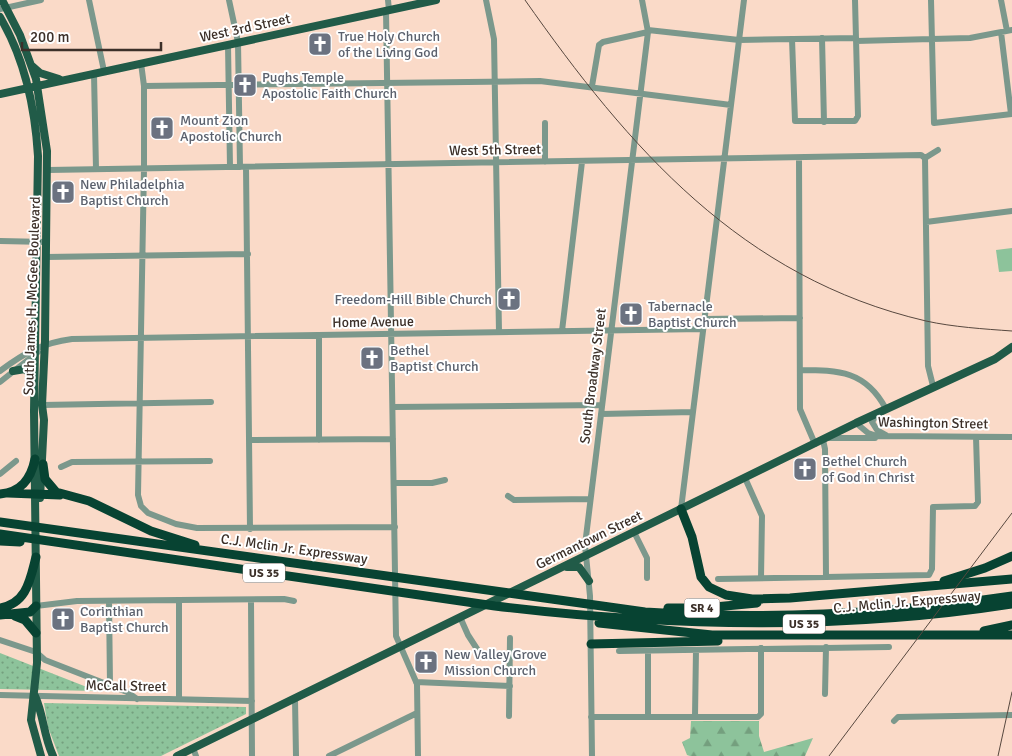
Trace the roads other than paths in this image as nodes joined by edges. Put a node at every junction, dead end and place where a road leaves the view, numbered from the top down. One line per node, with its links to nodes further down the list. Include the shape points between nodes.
1 (2, 0): 13 (main road, South James H. McGee Boulevard)
2 (41, 0): 13 (street)
3 (89, 0): 27 (street)
4 (229, 0): 23 (street)
5 (388, 0): 14 (street)
6 (436, 0): 14 (main road, West 3rd Street)
7 (486, 0): 30 (street, via 494,39)
8 (642, 0): 16 (street, South Broadway Street)
9 (744, 0): 22 (street)
10 (855, 0): 20 (street)
11 (931, 0): 21 (street)
12 (1000, 0): 17 (street)
13 (3, 8): 26 (main road, South James H. McGee Boulevard)
14 (388, 10): 23 (main road, West 3rd Street); 31 (street)
15 (0, 17): 37 (main road, South James H. McGee Boulevard, via 13,39)
16 (648, 31): 22 (street); 36 (street, via 599,45); 38 (street, South Broadway Street)
17 (1007, 31): 21 (street, via 970,38); 41 (street)
18 (822, 38): 19 (street); 20 (street); 42 (street)
19 (792, 39): 22 (street); 42 (street, via 794,119 797,122)
20 (856, 39): 21 (street); 42 (street, via 857,118 852,122)
21 (932, 39): 41 (street, via 935,124)
22 (739, 40): 40 (street)
23 (238, 42): 24 (main road, West 3rd Street); 34 (street)
24 (228, 45): 25 (main road, West 3rd Street); 33 (street)
25 (141, 63): 27 (main road, West 3rd Street); 35 (street)
26 (32, 65): 29 (main road, via 40,74); 32 (main road, South James H. McGee Boulevard)
27 (104, 71): 28 (main road, West 3rd Street)
28 (94, 74): 29 (main road, West 3rd Street); 56 (street)
29 (64, 80): 32 (main road, West 3rd Street)
30 (495, 82): 31 (street); 36 (street, via 540,81); 51 (street)
31 (388, 83): 34 (street); 52 (street)
32 (37, 85): 37 (main road, West 3rd Street); 57 (main road, South James H. McGee Boulevard)
33 (228, 85): 34 (street); 35 (street); 53 (street)
34 (239, 85): 54 (street)
35 (144, 86): 55 (street)
36 (592, 86): 38 (street)
37 (28, 87): 39 (main road, West 3rd Street); 61 (main road, South James H. McGee Boulevard, via 38,156)
38 (640, 93): 40 (street); 48 (street, South Broadway Street)
39 (0, 94)
40 (731, 104): 47 (street)
41 (1012, 114)
42 (824, 122)
43 (545, 123): 49 (street)
44 (938, 150): 46 (street)
45 (799, 158): 46 (street, West 5th Street, via 921,155); 47 (street, West 5th Street); 66 (street)
46 (925, 158): 59 (street)
47 (724, 160): 48 (street, West 5th Street); 67 (street)
48 (633, 161): 50 (street, West 5th Street); 68 (street, South Broadway Street)
49 (545, 162): 50 (street, West 5th Street); 51 (street, West 5th Street)
50 (582, 162): 70 (street)
51 (496, 163): 52 (street, West 5th Street); 71 (street)
52 (389, 165): 54 (street, West 5th Street); 72 (street)
53 (230, 166): 54 (street, West 5th Street); 55 (street, West 5th Street)
54 (243, 166): 63 (street)
55 (144, 168): 56 (street, West 5th Street); 64 (street)
56 (96, 169): 57 (street, West 5th Street)
57 (48, 170): 62 (main road, South James H. McGee Boulevard)
58 (1012, 211): 59 (street)
59 (926, 222): 84 (street, via 928,366)
60 (0, 241): 61 (street)
61 (37, 242): 62 (street); 78 (main road, South James H. McGee Boulevard)
62 (47, 242): 65 (main road, South James H. McGee Boulevard)
63 (248, 254): 64 (street); 74 (street)
64 (142, 256): 65 (street); 75 (street)
65 (46, 257): 76 (main road, South James H. McGee Boulevard)
66 (800, 318): 67 (street); 79 (street)
67 (704, 319): 69 (street)
68 (611, 330): 69 (street, Home Avenue); 70 (street, Home Avenue); 87 (street, South Broadway Street)
69 (703, 330): 91 (street)
70 (562, 331): 71 (street, Home Avenue)
71 (499, 332): 72 (street, Home Avenue)
72 (391, 334): 73 (street, Home Avenue); 89 (street)
73 (319, 335): 74 (street, Home Avenue); 100 (street)
74 (249, 336): 75 (street, Home Avenue); 99 (street)
75 (141, 338): 76 (street, Home Avenue, via 72,339); 86 (street)
76 (44, 345): 78 (street); 88 (main road, South James H. McGee Boulevard)
77 (1012, 347): 84 (main road, Germantown Street, via 994,359)
78 (36, 352): 80 (street, via 23,354); 81 (street); 82 (main road, South James H. McGee Boulevard)
79 (800, 370): 90 (street, via 829,370 854,376 874,391); 101 (street, via 802,416)
80 (0, 371)
81 (13, 371): 82 (main road, via 25,369); 83 (street)
82 (34, 378): 105 (main road, South James H. McGee Boulevard)
83 (0, 382)
84 (933, 386): 90 (main road, Germantown Street)
85 (211, 402): 86 (street)
86 (140, 403): 88 (street); 104 (street)
87 (602, 404): 89 (street); 92 (street, South Broadway Street)
88 (42, 405): 105 (main road, South James H. McGee Boulevard, via 44,420)
89 (393, 407): 98 (street)
90 (886, 409): 93 (main road, Germantown Street)
91 (693, 412): 92 (street); 116 (street)
92 (601, 414): 115 (street, South Broadway Street)
93 (877, 414): 94 (main road, Germantown Street); 95 (street, via 872,422 875,428)
94 (856, 423): 95 (street, Washington Street, via 872,435); 101 (main road, Germantown Street)
95 (892, 437): 96 (street, Washington Street); 101 (street)
96 (976, 437): 97 (street, Washington Street); 129 (street, via 977,504 933,507 930,574)
97 (1012, 437)
98 (393, 439): 100 (street); 110 (street)
99 (250, 440): 100 (street); 119 (street)
100 (319, 440)
101 (821, 441): 108 (main road, Germantown Street); 129 (street, via 825,449)
102 (210, 460): 104 (street)
103 (16, 461): 107 (street)
104 (139, 461): 106 (street, via 72,462); 119 (street, via 138,495 141,506 148,513 186,527)
105 (39, 462): 111 (highway, via 28,480); 112 (main road, South James H. McGee Boulevard); 113 (highway, via 48,485)
106 (61, 467)
107 (0, 474)
108 (745, 478): 116 (main road, Germantown Street); 131 (street, via 761,512)
109 (445, 480): 110 (street)
110 (394, 483): 118 (street)
111 (4, 494): 112 (highway)
112 (38, 495): 113 (highway); 127 (main road, South James H. McGee Boulevard)
113 (65, 496): 124 (highway, via 89,501 167,537)
114 (508, 496): 115 (street, via 514,500)
115 (590, 499): 125 (street, South Broadway Street, via 585,541)
116 (681, 509): 120 (main road, Germantown Street); 137 (highway, via 694,545 698,570 709,587 719,593 752,599)
117 (0, 522): 124 (highway, C.J. Mclin Jr. Expressway / US 35)
118 (395, 527): 119 (street); 158 (street, via 396,636)
119 (250, 528)
120 (634, 532): 125 (main road, Germantown Street); 130 (street, via 647,558)
121 (0, 534): 123 (highway, C.J. Mclin Jr. Expressway / US 35)
122 (0, 541): 123 (highway)
123 (61, 544): 146 (highway, C.J. Mclin Jr. Expressway / US 35)
124 (215, 551): 144 (highway, C.J. Mclin Jr. Expressway / US 35)
125 (587, 555): 128 (main road, Germantown Street); 134 (street, South Broadway Street)
126 (1012, 556): 135 (highway, SR 4, via 968,574)
127 (36, 557): 143 (main road, South James H. McGee Boulevard); 145 (highway, via 25,594)
128 (565, 567): 134 (main road, via 578,567); 147 (main road, Germantown Street)
129 (826, 577): 131 (street)
130 (647, 578)
131 (761, 578): 132 (street)
132 (718, 579)
133 (1012, 579): 135 (highway)
134 (589, 581): 156 (street, South Broadway Street)
135 (927, 585): 137 (highway, SR 4)
136 (1012, 596): 144 (highway, C.J. Mclin Jr. Expressway / US 35, via 923,608 810,616 683,614)
137 (790, 598): 144 (highway, SR 4, via 704,608)
138 (179, 600): 139 (street); 140 (street); 173 (street)
139 (251, 600): 141 (street); 175 (street)
140 (109, 601): 143 (street); 167 (street)
141 (294, 601)
142 (1012, 604): 148 (highway, C.J. Mclin Jr. Expressway / US 35, via 893,619 821,623 708,624)
143 (36, 606): 145 (highway, via 30,612); 150 (main road, South James H. McGee Boulevard)
144 (613, 608)
145 (2, 611): 150 (highway, via 25,620)
146 (563, 615): 148 (highway, SR 4)
147 (460, 617): 158 (main road, Germantown Street); 165 (street)
148 (596, 620): 153 (highway, SR 4, via 675,632)
149 (1012, 625): 151 (highway, SR 4)
150 (36, 633): 164 (main road, South James H. McGee Boulevard)
151 (949, 635): 152 (highway); 153 (highway, SR 4)
152 (1012, 635)
153 (763, 636): 156 (highway, via 736,640)
154 (510, 638): 168 (street)
155 (0, 640): 164 (street)
156 (591, 644): 181 (street, South Broadway Street)
157 (889, 646): 159 (street)
158 (399, 647): 166 (street); 174 (main road, Germantown Street)
159 (826, 647): 160 (street); 169 (street)
160 (761, 648): 161 (street); 179 (street, via 760,716)
161 (696, 650): 163 (street); 179 (street)
162 (619, 651): 163 (street)
163 (648, 651): 178 (street)
164 (36, 652): 167 (street, via 45,660); 171 (main road, South James H. McGee Boulevard)
165 (478, 652)
166 (416, 682): 168 (street); 176 (street)
167 (110, 685): 172 (street)
168 (510, 686): 177 (street)
169 (825, 694)
170 (0, 695): 171 (street, McCall Street)
171 (35, 696): 172 (street, McCall Street); 185 (main road, South James H. McGee Boulevard, via 31,720); 186 (main road, South James H. McGee Boulevard)
172 (137, 699): 173 (street, McCall Street)
173 (179, 699): 175 (street, McCall Street)
174 (295, 699): 182 (main road, Germantown Street); 189 (street)
175 (252, 701): 182 (street)
176 (417, 713): 190 (street); 191 (street)
177 (509, 716)
178 (648, 716): 179 (street); 181 (street)
179 (695, 716)
180 (1012, 716): 183 (street, via 898,717)
181 (591, 717): 192 (street, South Broadway Street)
182 (251, 719): 184 (main road, Germantown Street); 188 (street)
183 (894, 722)
184 (195, 752): 187 (main road, Germantown Street)
185 (41, 756)
186 (53, 756)
187 (177, 756)
188 (252, 756)
189 (297, 756)
190 (329, 756)
191 (418, 756)
192 (592, 756)

